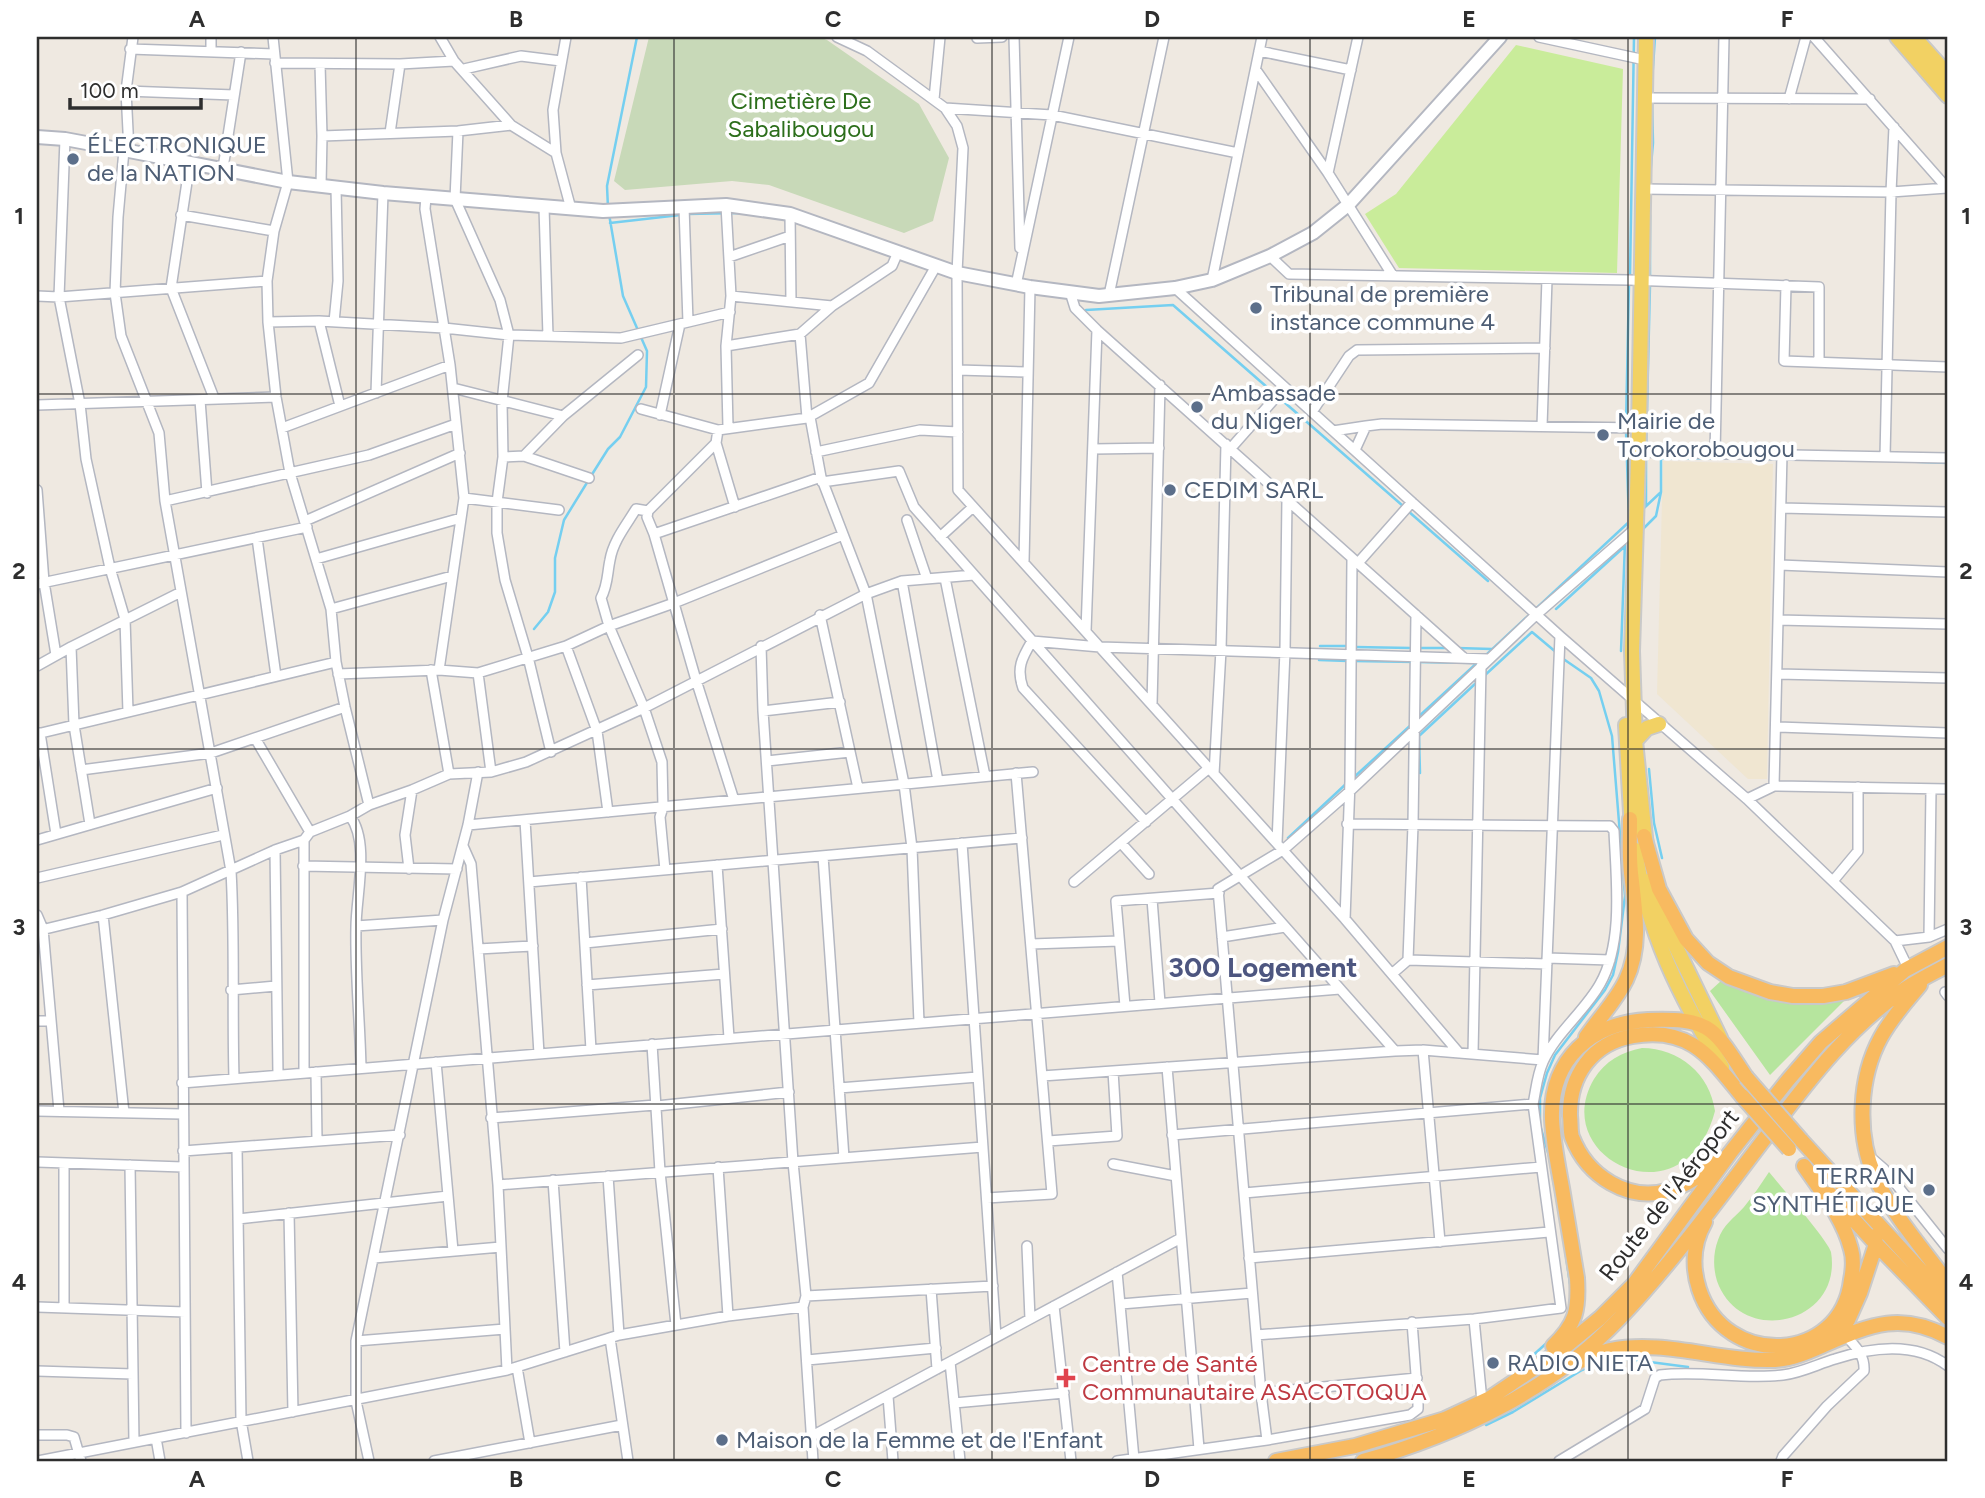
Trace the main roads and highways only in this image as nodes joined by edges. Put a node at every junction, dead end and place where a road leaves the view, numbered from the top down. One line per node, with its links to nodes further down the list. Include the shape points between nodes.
1 (1500, 37): 7 (main road, via 1348,205 1312,233 1212,280 1109,295 957,273 790,214 726,205 607,211 383,193 288,182)
2 (1646, 37): 8 (main road)
3 (1897, 37): 6 (main road)
4 (1914, 37): 5 (main road)
5 (1948, 75)
6 (1948, 96)
7 (37, 137)
8 (1632, 696): 10 (main road); 11 (main road, via 1626,746)
9 (1659, 724): 10 (main road, via 1647,728)
10 (1635, 741): 12 (main road)
11 (1630, 819): 17 (main road, via 1637,868 1658,945); 19 (highway, via 1636,907 1633,961 1626,980)
12 (1644, 836): 15 (highway, via 1659,888 1686,939 1729,977 1770,992 1823,996); 18 (main road, via 1662,918)
13 (1948, 947): 15 (highway, Route de l'Aéroport)
14 (1948, 965): 16 (highway, Route de l'Aéroport)
15 (1907, 969): 22 (highway, Route de l'Aéroport, via 1821,1042)
16 (1928, 976): 24 (highway, Route de l'Aéroport, via 1902,990 1814,1074); 27 (highway, via 1880,1039 1864,1089 1863,1127 1875,1177)
17 (1695, 1022): 18 (highway); 19 (highway, via 1630,1021); 20 (main road)
18 (1720, 1038): 21 (highway, bridge)
19 (1584, 1040): 33 (highway, via 1556,1087 1552,1118 1577,1278 1575,1317 1551,1348)
20 (1738, 1091): 21 (highway, bridge); 22 (highway, via 1700,1048 1681,1039 1640,1035 1621,1038 1599,1050 1579,1070 1570,1102 1571,1135 1584,1161 1602,1179 1625,1190 1651,1194 1671,1190)
21 (1795, 1145): 23 (highway); 25 (highway)
22 (1730, 1153): 33 (highway, Route de l'Aéroport, via 1634,1284 1561,1350)
23 (1804, 1166): 24 (highway, via 1837,1217 1852,1250 1853,1266 1849,1297 1837,1318 1806,1340 1784,1346 1760,1345 1721,1326 1709,1310 1695,1276 1694,1255 1700,1231); 26 (highway)
24 (1719, 1197): 32 (highway, Route de l'Aéroport, via 1618,1320)
25 (1875, 1222): 26 (highway); 28 (highway)
26 (1876, 1244): 29 (highway); 31 (highway, via 1848,1320)
27 (1948, 1283)
28 (1948, 1300)
29 (1948, 1318)
30 (1948, 1337): 31 (highway, via 1929,1326 1906,1321 1880,1324)
31 (1829, 1342): 32 (highway, via 1777,1360 1638,1348 1608,1350)
32 (1563, 1368): 35 (highway, Route de l'Aéroport, via 1512,1401 1444,1434)
33 (1486, 1399): 34 (highway, Route de l'Aéroport, via 1397,1435)
34 (1276, 1461)
35 (1363, 1461)

